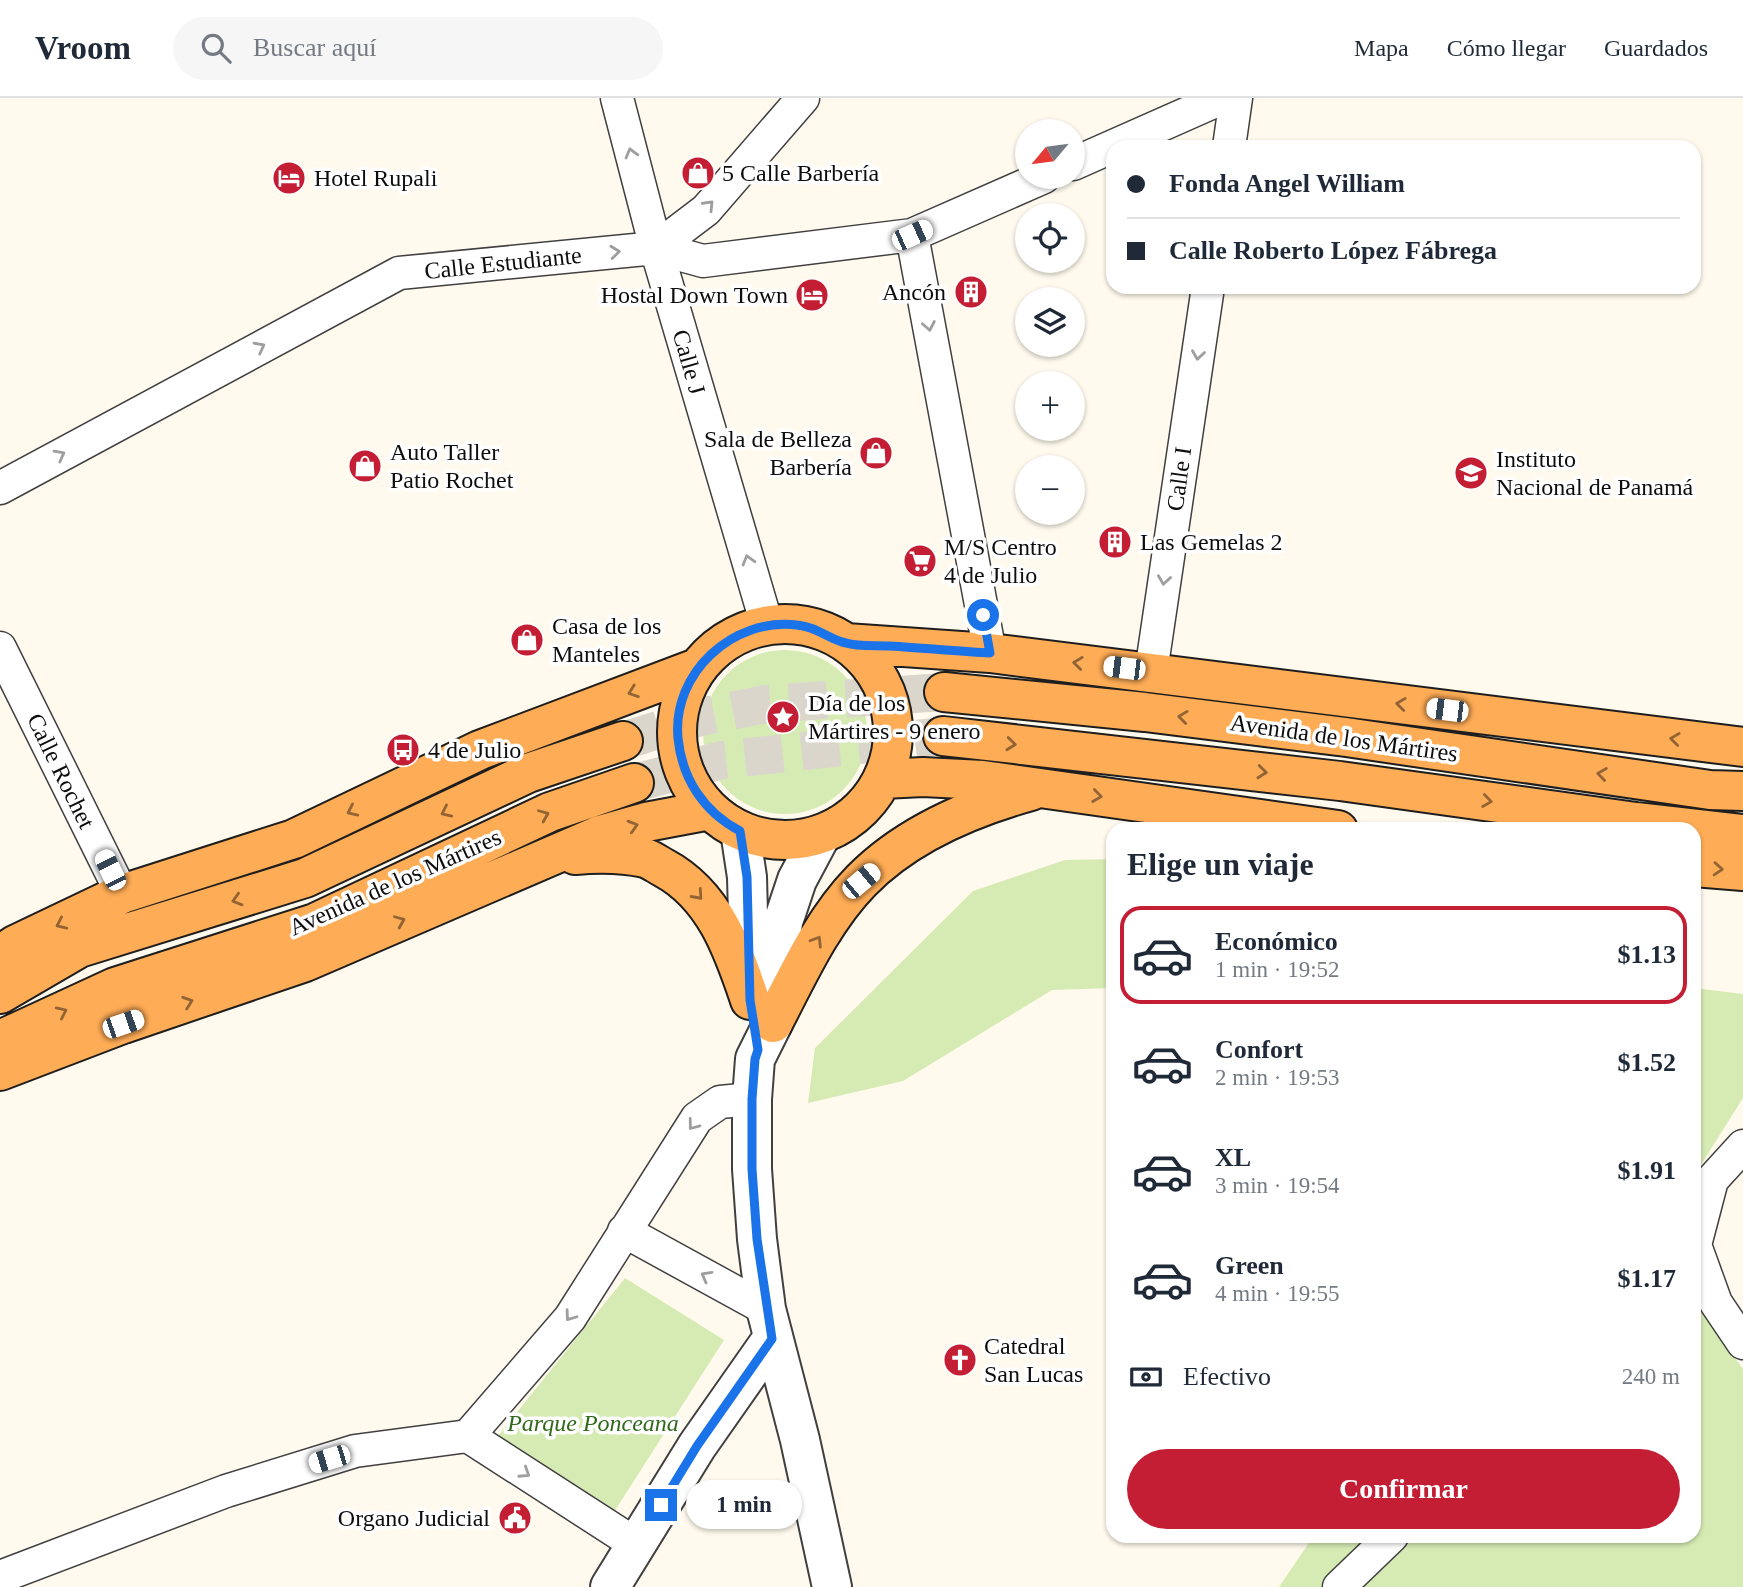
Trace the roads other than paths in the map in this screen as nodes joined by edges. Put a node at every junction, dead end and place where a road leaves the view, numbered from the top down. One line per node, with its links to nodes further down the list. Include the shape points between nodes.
1 (617, 98): 11 (street, Calle J, one-way to 1)
2 (803, 98): 11 (street, one-way to 2, via 706,211)
3 (1222, 98): 5 (street)
4 (1236, 98): 6 (street)
5 (1127, 140)
6 (1229, 140)
7 (1106, 149): 8 (street)
8 (1085, 159)
9 (1017, 189): 10 (street, Calle Estudiante)
10 (912, 235): 11 (street, Calle Estudiante, via 703,261); 17 (street, one-way to 17)
11 (656, 248): 13 (street, Calle Estudiante, one-way to 11, via 399,273); 14 (street, Calle J, one-way to 11)
12 (1207, 294): 19 (street, Calle I, one-way to 19)
13 (0, 488)
14 (767, 625): 15 (highway, via 819,630); 18 (highway, via 718,647)
15 (846, 643): 17 (highway); 24 (highway, via 874,673 892,719 892,750)
16 (0, 648): 37 (street, Calle Rochet)
17 (990, 653): 19 (highway, one-way to 17)
18 (697, 668): 28 (highway, via 683,696 677,726 680,757 691,785); 37 (highway, one-way to 37, via 480,750 294,839)
19 (1151, 672): 23 (highway, one-way to 19)
20 (944, 692): 27 (highway, Avenida de los Mártires, one-way to 20, via 1145,712)
21 (943, 736): 30 (highway, Avenida de los Mártires, one-way to 30, via 1340,781)
22 (623, 741): 39 (highway, Avenida de los Mártires, one-way to 39, via 528,773 305,878 79,948)
23 (1743, 747)
24 (883, 779): 26 (highway, via 983,780); 33 (highway, via 853,816)
25 (634, 783): 41 (highway, Avenida de los Mártires, one-way to 25, via 115,987 315,923 550,812)
26 (1042, 788): 29 (highway, one-way to 29); 40 (highway, one-way to 26, via 861,881 901,848 945,822 993,801)
27 (1743, 791)
28 (725, 821): 33 (highway, via 766,839 794,841); 34 (highway, one-way to 28, via 646,822); 40 (street, via 747,877)
29 (1265, 822)
30 (1636, 822)
31 (1701, 829): 32 (highway, Avenida de los Mártires, one-way to 32)
32 (1743, 834)
33 (821, 835): 40 (street, via 797,880 783,922)
34 (545, 858): 40 (highway, one-way to 40, via 602,853 647,859 681,877 714,913 732,946); 42 (highway, one-way to 34, via 305,962)
35 (1701, 868): 36 (highway, one-way to 36)
36 (1743, 871)
37 (122, 894): 38 (highway, one-way to 38)
38 (0, 955)
39 (0, 994)
40 (760, 1024): 43 (street)
41 (0, 1040)
42 (0, 1071)
43 (752, 1099): 46 (street, one-way to 46, via 720,1102 697,1118); 48 (street, via 756,1228)
44 (1743, 1146): 45 (street, via 1712,1181)
45 (1701, 1222)
46 (624, 1231): 48 (street, one-way to 46); 50 (street, one-way to 50, via 570,1318)
47 (1701, 1262): 49 (street, via 1716,1303)
48 (769, 1324): 52 (street); 55 (street)
49 (1743, 1343)
50 (468, 1436): 52 (street, one-way to 52); 53 (street, via 355,1451 226,1491)
51 (1385, 1543): 56 (street)
52 (637, 1545): 54 (street)
53 (0, 1577)
54 (610, 1587)
55 (832, 1587)
56 (1339, 1587)

